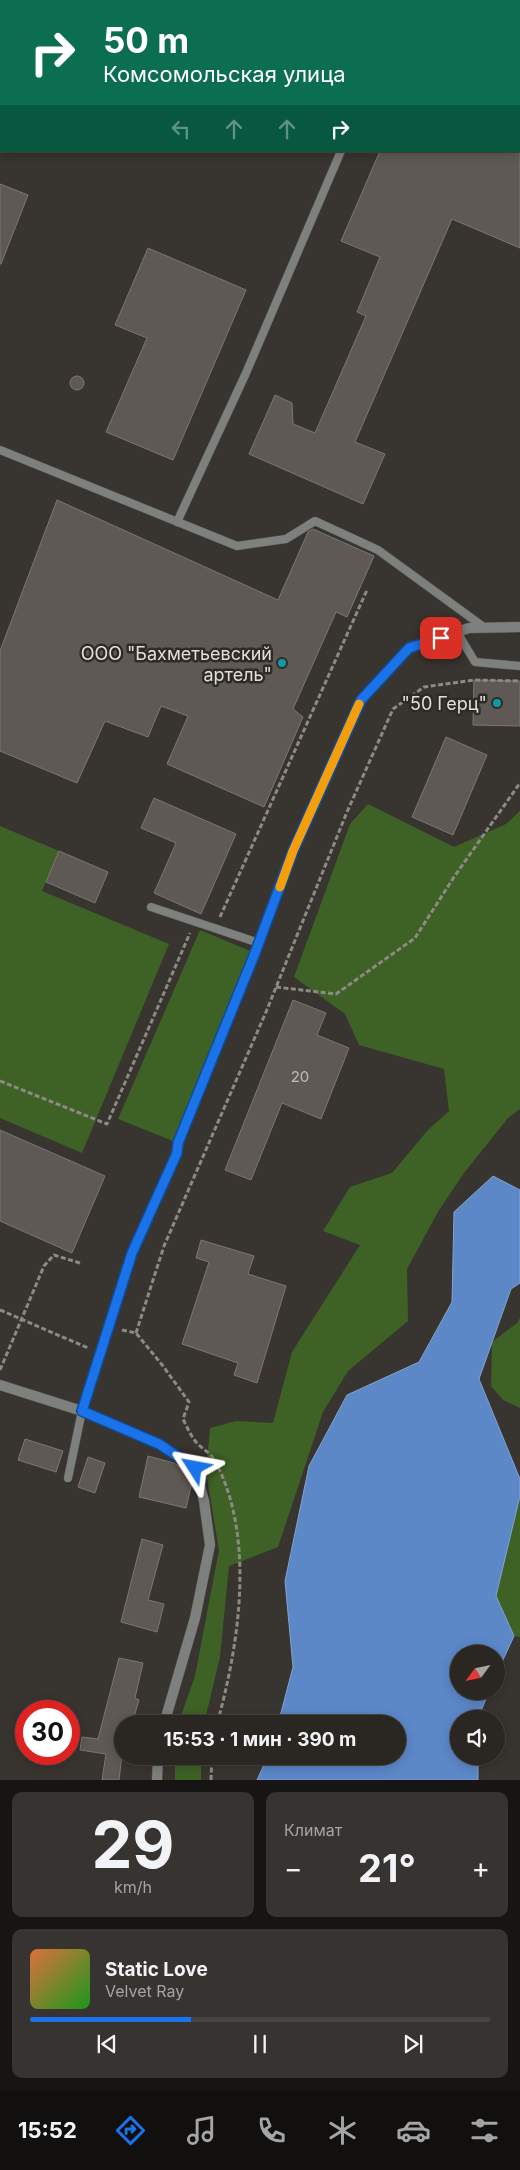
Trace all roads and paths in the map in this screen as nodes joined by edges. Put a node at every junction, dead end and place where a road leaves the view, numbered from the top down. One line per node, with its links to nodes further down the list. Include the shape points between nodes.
1 (341, 152): 3 (lane, via 246,373)
2 (0, 450): 3 (lane)
3 (177, 522): 6 (lane, via 237,546 286,539 315,521 378,550)
4 (367, 590): 13 (path)
5 (520, 627): 6 (street)
6 (485, 628): 7 (street)
7 (457, 632): 8 (lane, via 475,662); 14 (street, via 409,648 361,700 293,851)
8 (520, 666)
9 (520, 681): 15 (path, via 474,680 424,687 392,709)
10 (520, 783): 15 (path, via 415,938 336,994)
11 (151, 907): 12 (lane)
12 (195, 921): 13 (lane); 16 (path, via 107,1124)
13 (216, 927): 14 (lane)
14 (258, 943): 21 (street, via 177,1153 132,1253)
15 (276, 987): 20 (path, via 164,1246)
16 (0, 1081)
17 (80, 1263): 19 (path, via 54,1255 44,1266)
18 (0, 1310): 19 (path)
19 (21, 1319): 21 (path); 22 (path)
20 (136, 1333)
21 (100, 1353): 24 (street)
22 (0, 1370)
23 (0, 1385): 24 (street)
24 (82, 1411): 25 (lane); 26 (street, via 159,1444 195,1468 204,1501 210,1545 196,1618)
25 (68, 1478)
26 (167, 1715)
27 (158, 1765): 29 (street)
28 (212, 1765): 30 (path)
29 (157, 1780)
30 (211, 1780)

